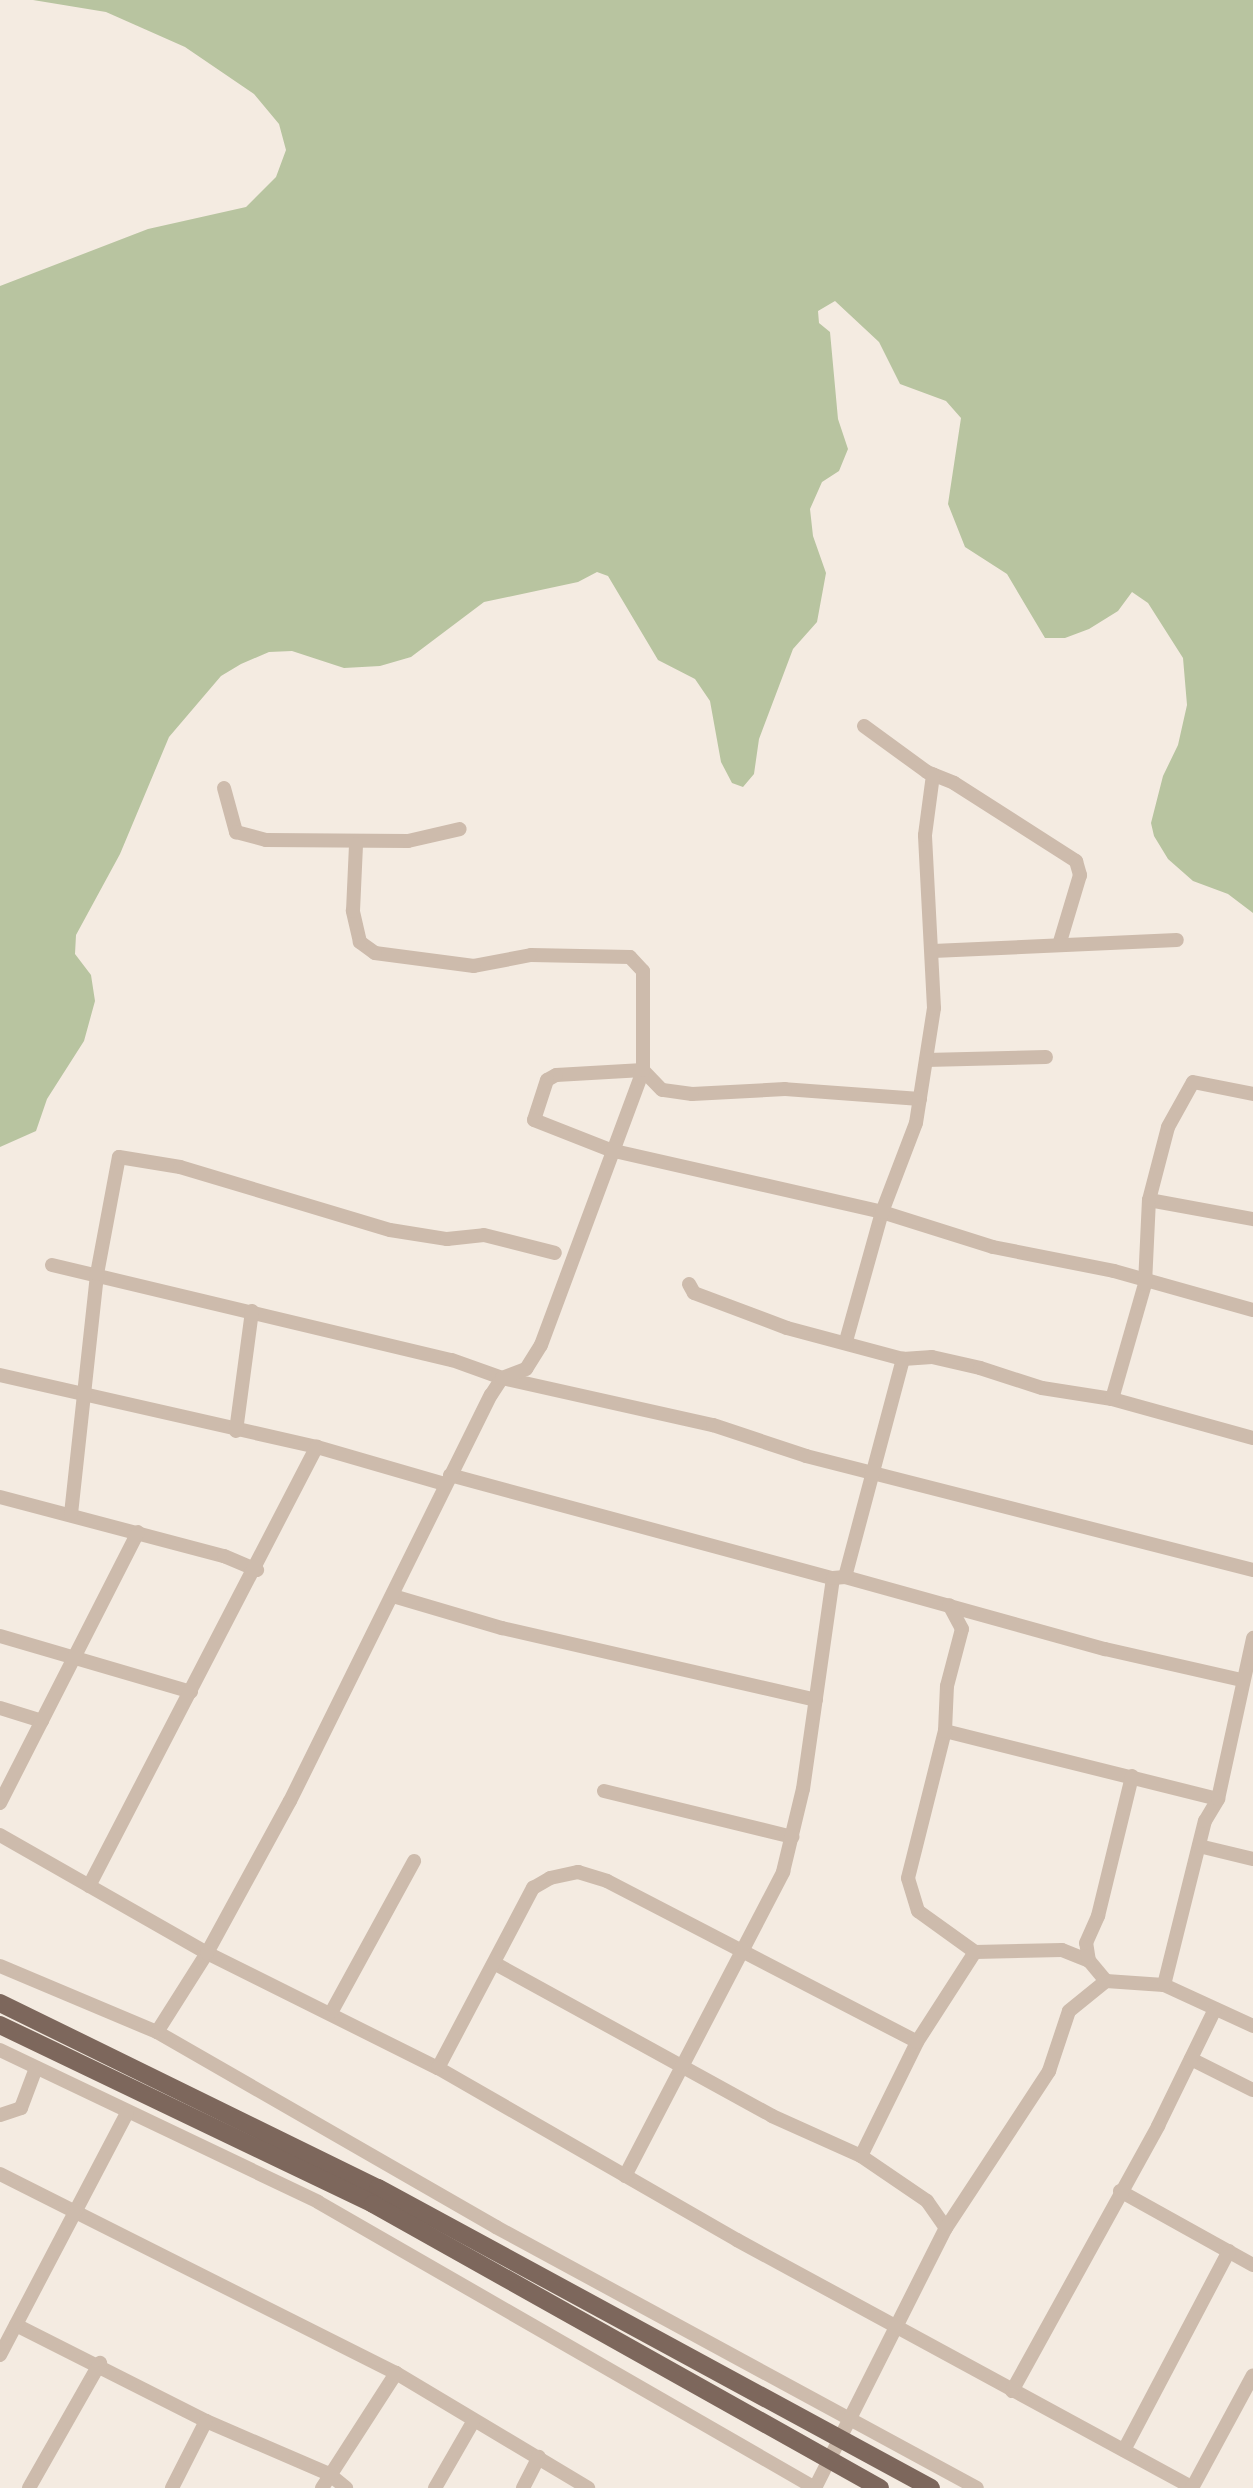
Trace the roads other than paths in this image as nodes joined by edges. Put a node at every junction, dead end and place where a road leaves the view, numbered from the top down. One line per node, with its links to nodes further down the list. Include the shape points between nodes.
1 (864, 726): 2 (street)
2 (933, 775): 7 (street, via 1076,861 1080,875); 8 (street, via 925,835)
3 (224, 788): 5 (street, via 238,834)
4 (460, 829): 5 (street, via 408,841)
5 (356, 844): 11 (street, via 353,911 360,942 375,953 474,966 531,955 630,957 643,971)
6 (1177, 940): 7 (street)
7 (1059, 945): 8 (street)
8 (933, 951): 10 (street, via 934,1008)
9 (1046, 1057): 10 (street)
10 (926, 1060): 13 (street)
11 (643, 1070): 13 (street, via 662,1090 692,1094 785,1089); 14 (street); 14 (street, via 556,1075 545,1083 535,1123)
12 (1253, 1094): 15 (street, via 1193,1082 1168,1127)
13 (920, 1099): 16 (street)
14 (610, 1150): 16 (street); 28 (street, via 541,1345 526,1369)
15 (1149, 1200): 17 (street); 22 (street)
16 (882, 1212): 22 (street, via 993,1247 1114,1271); 25 (street)
17 (1253, 1219)
18 (555, 1253): 20 (street, via 484,1235 447,1239 390,1230 180,1167 122,1156 116,1160 108,1194)
19 (52, 1265): 20 (street)
20 (97, 1274): 24 (street); 29 (street)
21 (689, 1284): 25 (street, via 694,1293 787,1328)
22 (1145, 1284): 23 (street); 30 (street)
23 (1253, 1310)
24 (252, 1311): 28 (street, via 452,1360); 31 (street)
25 (846, 1341): 26 (street)
26 (903, 1359): 30 (street, via 932,1357 1042,1388); 34 (street)
27 (0, 1375): 29 (street)
28 (502, 1378): 34 (street, via 713,1425 734,1436); 35 (street)
29 (84, 1395): 31 (street); 37 (street)
30 (1112, 1399): 32 (street)
31 (236, 1431): 33 (street)
32 (1253, 1438)
33 (317, 1447): 35 (street); 39 (street)
34 (874, 1470): 40 (street); 41 (street)
35 (447, 1480): 41 (street); 42 (street)
36 (0, 1497): 37 (street)
37 (71, 1514): 38 (street)
38 (138, 1532): 39 (street); 46 (street)
39 (257, 1570): 48 (street)
40 (1253, 1570)
41 (839, 1578): 43 (street); 49 (street)
42 (393, 1596): 49 (street, via 502,1628); 64 (street)
43 (949, 1605): 47 (street); 52 (street, via 962,1629 947,1686)
44 (0, 1636): 46 (street)
45 (1253, 1638): 47 (street)
46 (75, 1655): 48 (street); 51 (street)
47 (1242, 1680): 55 (street)
48 (191, 1692): 62 (street)
49 (816, 1700): 58 (street)
50 (0, 1708): 51 (street)
51 (42, 1721): 56 (street)
52 (945, 1731): 53 (street, via 1029,1756 1072,1759); 63 (street, via 908,1878 918,1911)
53 (1132, 1776): 55 (street); 66 (street, via 1098,1916 1086,1943)
54 (604, 1791): 58 (street)
55 (1218, 1799): 59 (street)
56 (0, 1803)
57 (0, 1835): 62 (street)
58 (792, 1837): 65 (street, via 777,1886)
59 (1199, 1846): 60 (street); 70 (street)
60 (1253, 1859)
61 (414, 1861): 73 (street)
62 (89, 1886): 64 (street)
63 (975, 1952): 66 (street, via 1062,1950); 77 (street)
64 (207, 1953): 73 (street); 76 (street)
65 (742, 1953): 67 (street, via 599,1877 578,1872 533,1888); 77 (street); 80 (street)
66 (1089, 1961): 69 (street)
67 (494, 1963): 80 (street); 82 (street)
68 (0, 1966): 76 (street)
69 (1106, 1981): 70 (street); 93 (street, via 1069,2011 1049,2071)
70 (1164, 1985): 72 (street)
71 (0, 2003): 106 (main road, via 378,2188)
72 (1215, 2009): 75 (street); 79 (street)
73 (332, 2011): 82 (street)
74 (0, 2025): 86 (main road)
75 (1253, 2026)
76 (157, 2032): 103 (street, via 496,2227)
77 (917, 2042): 88 (street)
78 (0, 2050): 81 (street)
79 (1191, 2059): 83 (street); 91 (street)
80 (685, 2064): 88 (street, via 772,2116); 90 (street)
81 (36, 2068): 84 (street); 85 (street, via 21,2108)
82 (438, 2068): 90 (street)
83 (1253, 2090)
84 (127, 2113): 87 (street); 92 (street)
85 (0, 2115)
86 (208, 2122): 87 (street); 109 (main road, via 373,2204)
87 (196, 2145): 118 (street, via 318,2202)
88 (861, 2156): 93 (street, via 927,2201)
89 (0, 2174): 92 (street)
90 (625, 2176): 97 (street)
91 (1120, 2191): 94 (street); 102 (street)
92 (73, 2211): 96 (street); 100 (street)
93 (946, 2228): 97 (street)
94 (1229, 2251): 95 (street); 107 (street)
95 (1253, 2265)
96 (16, 2325): 98 (street); 99 (street)
97 (898, 2326): 102 (street); 103 (street)
98 (0, 2355)
99 (100, 2363): 104 (street); 111 (street)
100 (396, 2373): 105 (street); 110 (street)
101 (1253, 2375): 122 (street)
102 (1012, 2391): 107 (street)
103 (847, 2417): 106 (street); 121 (street)
104 (206, 2421): 110 (street); 112 (street)
105 (473, 2422): 108 (street); 115 (street)
106 (838, 2436): 109 (street); 120 (main road)
107 (1124, 2450): 122 (street)
108 (539, 2457): 116 (street); 117 (street)
109 (829, 2462): 118 (street); 119 (main road)
110 (329, 2474): 113 (street); 114 (street)
111 (29, 2488)
112 (172, 2488)
113 (322, 2488)
114 (346, 2488)
115 (435, 2488)
116 (523, 2488)
117 (588, 2488)
118 (815, 2488)
119 (880, 2488)
120 (931, 2488)
121 (977, 2488)
122 (1193, 2488)

